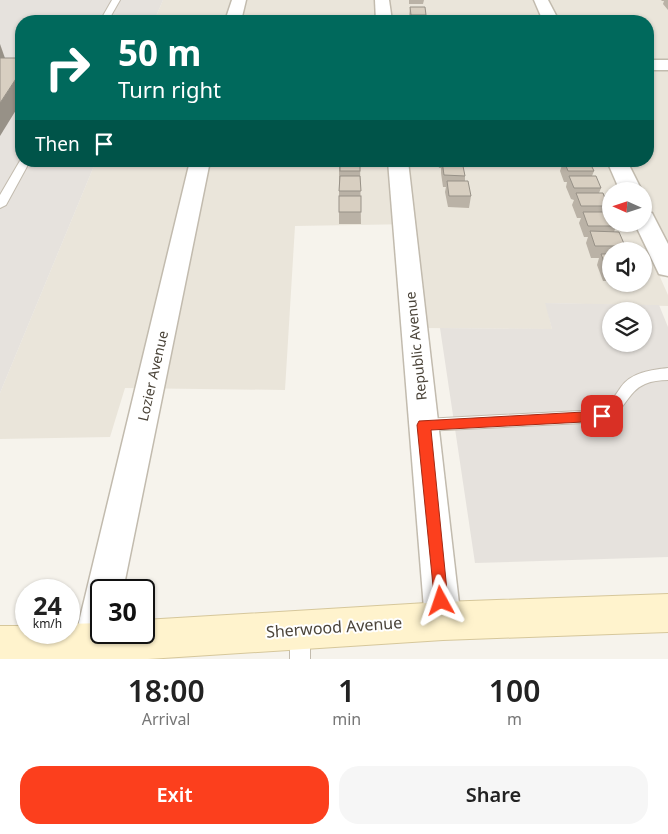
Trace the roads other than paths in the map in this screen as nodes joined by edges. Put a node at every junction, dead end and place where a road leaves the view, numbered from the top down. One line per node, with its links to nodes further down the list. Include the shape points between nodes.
1 (116, 0): 5 (lane)
2 (239, 0): 6 (street)
3 (382, 0): 7 (street)
4 (541, 0): 8 (street)
5 (107, 15)
6 (235, 15)
7 (383, 15)
8 (548, 15)
9 (654, 65): 10 (street)
10 (668, 65)
11 (21, 167): 16 (lane)
12 (199, 167): 21 (street, Lozier Avenue)
13 (399, 167): 20 (street, Republic Avenue)
14 (620, 167): 15 (street)
15 (627, 182)
16 (0, 205)
17 (651, 232): 18 (street)
18 (668, 268)
19 (668, 374): 20 (lane, via 635,382 614,411 602,416)
20 (424, 425): 23 (street, Republic Avenue)
21 (107, 579)
22 (668, 613): 23 (street, Sherwood Avenue)
23 (442, 620): 26 (street, Sherwood Avenue)
24 (90, 643): 27 (street, Sherwood Avenue)
25 (155, 643): 26 (street, Sherwood Avenue)
26 (300, 644)
27 (0, 646)

